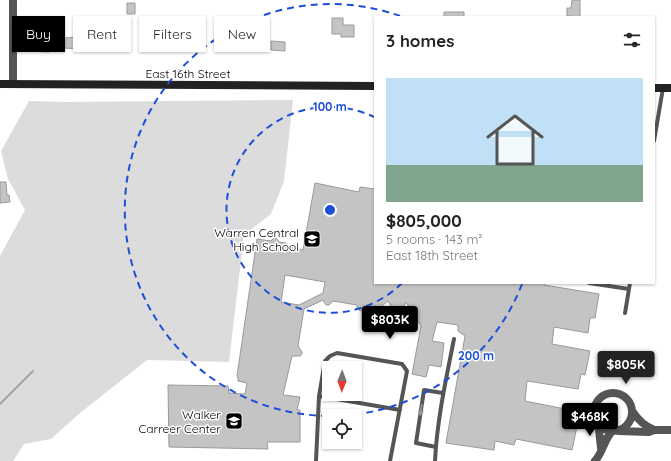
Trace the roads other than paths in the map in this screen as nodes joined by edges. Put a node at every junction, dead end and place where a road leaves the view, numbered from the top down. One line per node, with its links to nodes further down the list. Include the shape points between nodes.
1 (13, 0): 3 (street)
2 (0, 84): 3 (street, East 16th Street)
3 (13, 84): 4 (street, East 16th Street)
4 (374, 86)
5 (655, 88): 6 (street)
6 (667, 88): 7 (lane)
7 (655, 137)
8 (596, 284): 10 (lane)
9 (630, 284): 10 (lane)
10 (629, 289): 11 (lane)
11 (625, 313)
12 (454, 339): 13 (lane)
13 (443, 393): 21 (lane); 21 (lane, one-way to 21, via 424,390 416,443)
14 (319, 396): 15 (lane); 15 (lane, via 325,361 337,353 402,364 407,372); 23 (lane)
15 (400, 410): 24 (lane)
16 (633, 412): 17 (street, via 627,397 610,392 597,402 594,412); 18 (street, via 645,426); 20 (street, via 628,425)
17 (597, 422): 20 (street, via 605,429); 22 (street)
18 (654, 430): 19 (street); 20 (street)
19 (671, 430)
20 (615, 431): 22 (street)
21 (436, 447): 25 (lane)
22 (601, 449): 26 (street)
23 (316, 461)
24 (390, 461)
25 (435, 461)
26 (595, 461)

